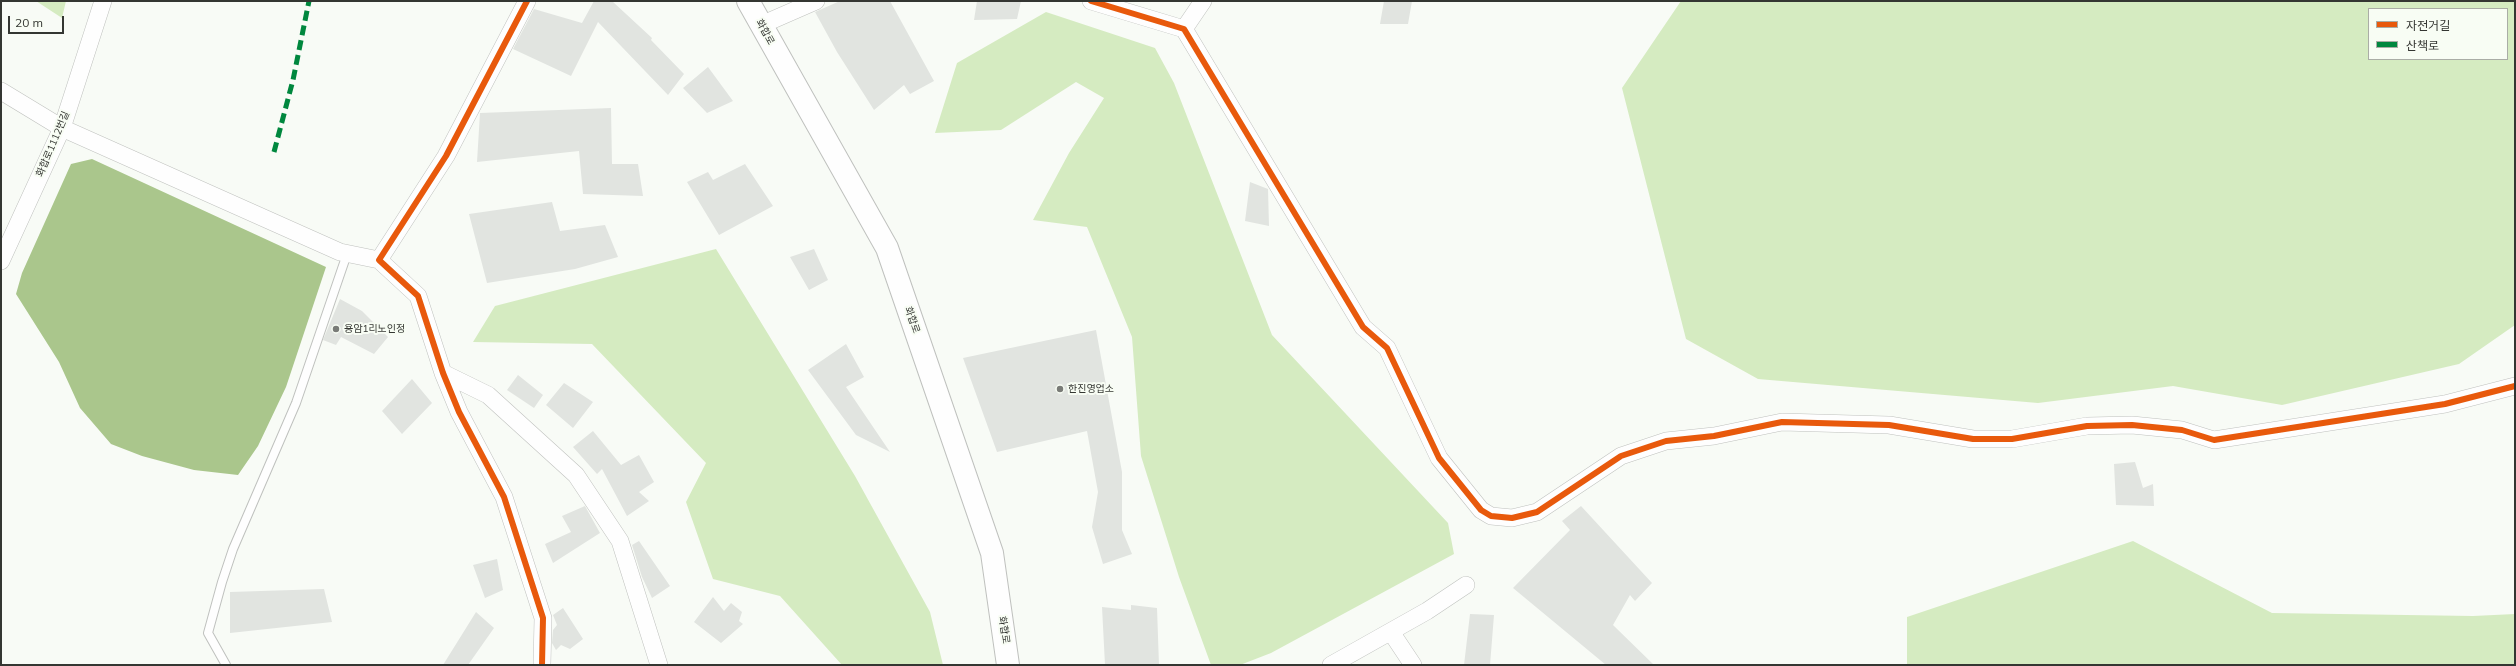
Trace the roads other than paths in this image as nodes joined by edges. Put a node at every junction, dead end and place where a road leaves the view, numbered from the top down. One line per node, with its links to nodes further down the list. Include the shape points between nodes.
1 (103, 1): 10 (street, 화합로1112번길)
2 (527, 1): 12 (street, via 446,156)
3 (748, 1): 7 (main road, 화합로)
4 (816, 1): 7 (street)
5 (1091, 1): 8 (street)
6 (1203, 1): 8 (street)
7 (761, 25): 21 (main road, 화합로, via 887,248 992,553)
8 (1184, 29): 15 (street, via 1363,327 1387,348 1439,458 1481,510 1491,516 1512,518 1537,512 1622,456 1666,441 1714,436 1782,422 1890,425 1973,439 2012,439 2087,426 2132,425 2182,430 2214,440 2445,404)
9 (1, 91): 10 (street)
10 (62, 128): 11 (street); 13 (street, 화합로1112번길)
11 (348, 254): 12 (street); 18 (lane, via 296,403 233,549 222,582 208,633)
12 (379, 260): 14 (street, via 418,296)
13 (1, 261)
14 (443, 373): 19 (street, via 459,412 504,497 543,618); 20 (street, via 488,395 576,475 620,541)
15 (2515, 386)
16 (1466, 585): 17 (street)
17 (1391, 632): 22 (street); 23 (street)
18 (226, 665)
19 (542, 665)
20 (659, 665)
21 (1008, 665)
22 (1331, 665)
23 (1413, 665)

